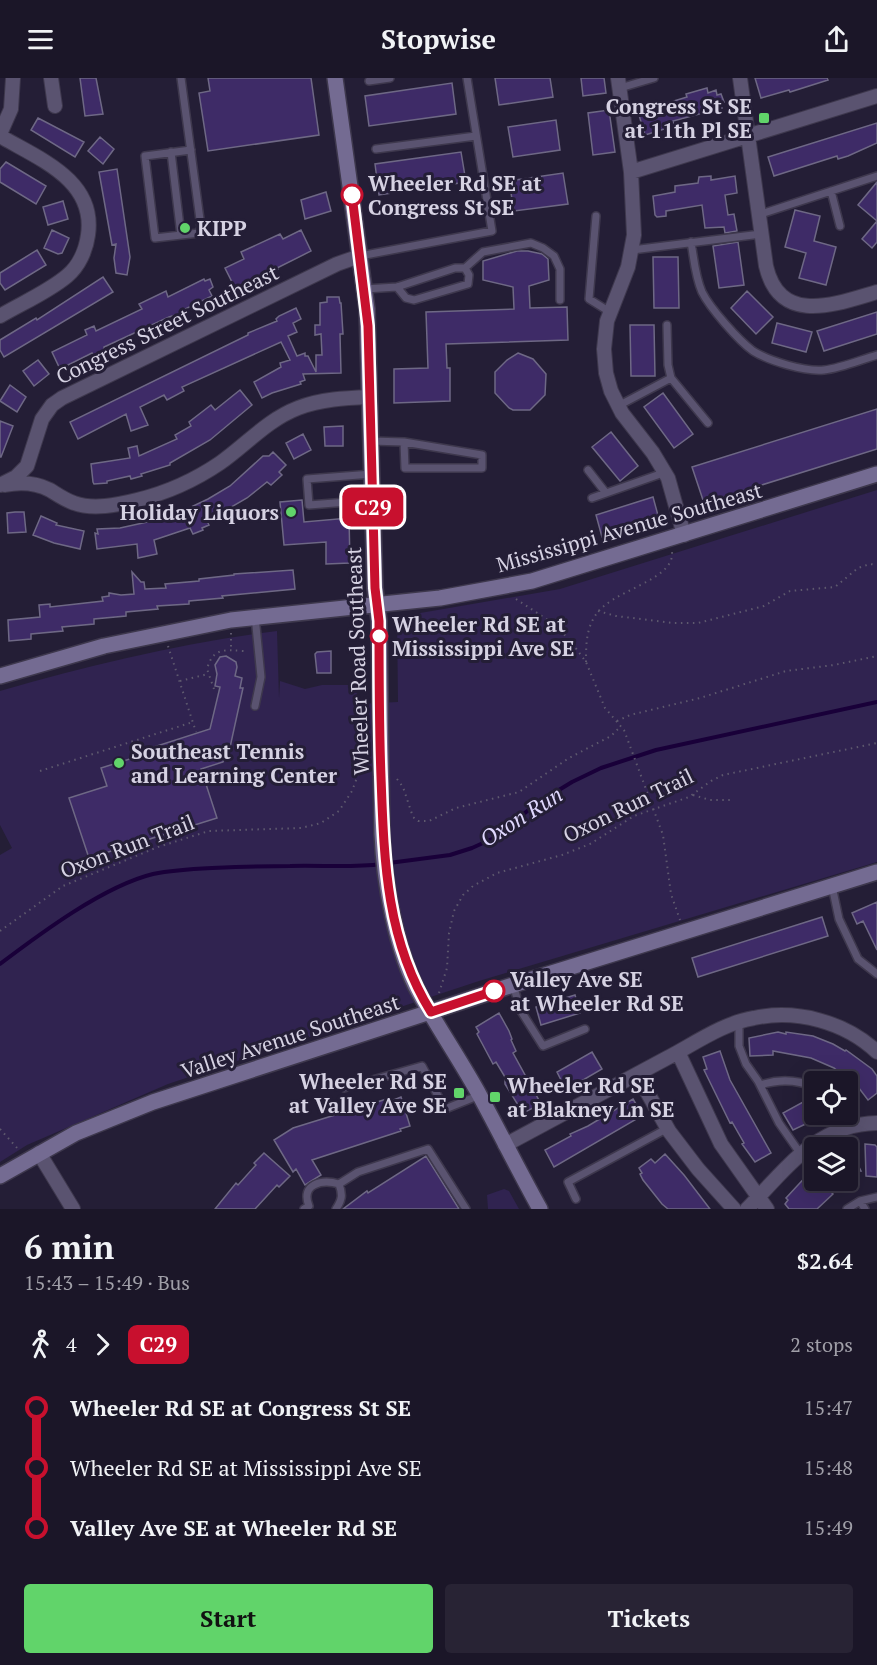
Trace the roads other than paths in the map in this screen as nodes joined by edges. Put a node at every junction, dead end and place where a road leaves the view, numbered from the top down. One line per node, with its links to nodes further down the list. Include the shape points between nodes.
1 (13, 78): 13 (street, via 11,109)
2 (51, 78): 12 (street)
3 (181, 78): 17 (lane)
4 (335, 78): 29 (main road, Wheeler Road Southeast)
5 (390, 78): 9 (lane)
6 (467, 78): 14 (lane)
7 (654, 78): 10 (lane)
8 (740, 78): 15 (street)
9 (369, 81)
10 (619, 83): 19 (street)
11 (877, 96): 15 (street)
12 (55, 106)
13 (0, 135): 36 (street, via 71,181 83,199 89,225 86,247 72,272)
14 (476, 136): 16 (lane); 29 (lane, via 492,231)
15 (747, 136): 19 (street); 22 (street)
16 (376, 149)
17 (191, 150): 18 (lane); 26 (lane, via 201,228 199,232)
18 (171, 152): 26 (lane); 26 (lane, via 146,156 155,238)
19 (631, 172): 28 (street, via 635,226)
20 (877, 176): 21 (lane)
21 (831, 191): 22 (lane); 24 (lane)
22 (759, 215): 25 (street)
23 (596, 216): 35 (lane, via 589,299)
24 (840, 226)
25 (761, 234): 27 (lane); 33 (street, via 767,271 774,285 789,299 806,306 824,307)
26 (181, 235)
27 (691, 242): 28 (lane); 38 (lane, via 702,292 753,350 810,370 825,370)
28 (632, 250): 35 (street)
29 (360, 256): 32 (main road, Wheeler Road Southeast); 45 (street, Congress Street Southeast, via 62,398 42,419)
30 (465, 268): 31 (lane); 31 (lane, via 468,284 414,300 406,298); 34 (lane, via 483,252 531,243 554,256 560,269)
31 (397, 287): 32 (lane)
32 (365, 289): 40 (main road, Wheeler Road Southeast)
33 (877, 292)
34 (560, 300)
35 (610, 312): 41 (street, via 605,363)
36 (0, 316)
37 (667, 325): 39 (lane)
38 (877, 354)
39 (671, 378): 41 (lane); 42 (lane)
40 (370, 397): 43 (main road, Wheeler Road Southeast); 51 (street, via 327,400 288,412 266,424 200,475 135,501 83,506)
41 (618, 406): 47 (street)
42 (708, 423)
43 (371, 441): 44 (lane); 48 (main road, Wheeler Road Southeast)
44 (404, 442): 44 (lane, via 482,455 482,468 405,468)
45 (32, 455): 50 (street, Congress Street Southeast, via 20,474); 51 (street, via 32,474)
46 (588, 470): 52 (lane)
47 (666, 472): 52 (lane); 55 (street)
48 (372, 474): 54 (main road, Wheeler Road Southeast); 54 (lane, via 307,479 309,505)
49 (877, 474): 55 (main road, Mississippi Avenue Southeast)
50 (0, 486): 51 (street, via 25,483)
51 (42, 487)
52 (606, 493): 53 (lane)
53 (592, 498)
54 (373, 500): 56 (main road, Wheeler Road Southeast)
55 (684, 535): 56 (main road, Mississippi Avenue Southeast, via 532,581 449,597)
56 (377, 604): 57 (main road, Mississippi Avenue Southeast); 64 (main road, Wheeler Road Southeast, via 386,876 409,968)
57 (255, 616): 58 (main road, Mississippi Avenue Southeast, via 104,646); 59 (lane, via 261,677)
58 (0, 676)
59 (255, 706)
60 (877, 872): 61 (main road, Valley Avenue Southeast)
61 (832, 886): 62 (lane, via 839,918 858,958); 63 (main road, Valley Avenue Southeast)
62 (877, 974)
63 (513, 985): 64 (main road, Valley Avenue Southeast); 66 (lane, via 521,1011 543,1046)
64 (431, 1012): 73 (main road, Wheeler Road Southeast); 79 (main road, Valley Avenue Southeast, via 153,1101)
65 (739, 1022): 67 (street); 68 (street, via 785,1015 820,1020 850,1032); 71 (lane, via 740,1047)
66 (585, 1029)
67 (678, 1052): 69 (street); 86 (street, via 721,1144)
68 (877, 1052)
69 (637, 1074): 77 (street); 78 (street)
70 (804, 1083): 71 (lane, via 773,1081)
71 (760, 1085): 80 (lane)
72 (344, 1088): 73 (lane, via 422,1066 445,1109)
73 (480, 1095): 78 (main road, Wheeler Road Southeast)
74 (877, 1123): 76 (street)
75 (854, 1125): 80 (street, via 823,1137)
76 (858, 1125)
77 (668, 1128): 84 (lane, via 568,1182); 92 (street)
78 (505, 1144): 91 (main road, Wheeler Road Southeast)
79 (39, 1153): 81 (main road, Valley Avenue Southeast); 88 (street)
80 (800, 1154): 86 (street)
81 (0, 1176)
82 (339, 1184): 87 (lane, via 328,1180 316,1184 306,1198); 89 (lane, via 342,1200); 90 (lane, via 358,1172 428,1149)
83 (877, 1197): 85 (lane)
84 (576, 1199)
85 (860, 1201): 94 (lane); 95 (lane)
86 (762, 1204): 93 (street)
87 (309, 1208)
88 (73, 1209)
89 (336, 1209)
90 (466, 1209)
91 (540, 1209)
92 (734, 1209)
93 (747, 1209)
94 (847, 1209)
95 (865, 1209)

